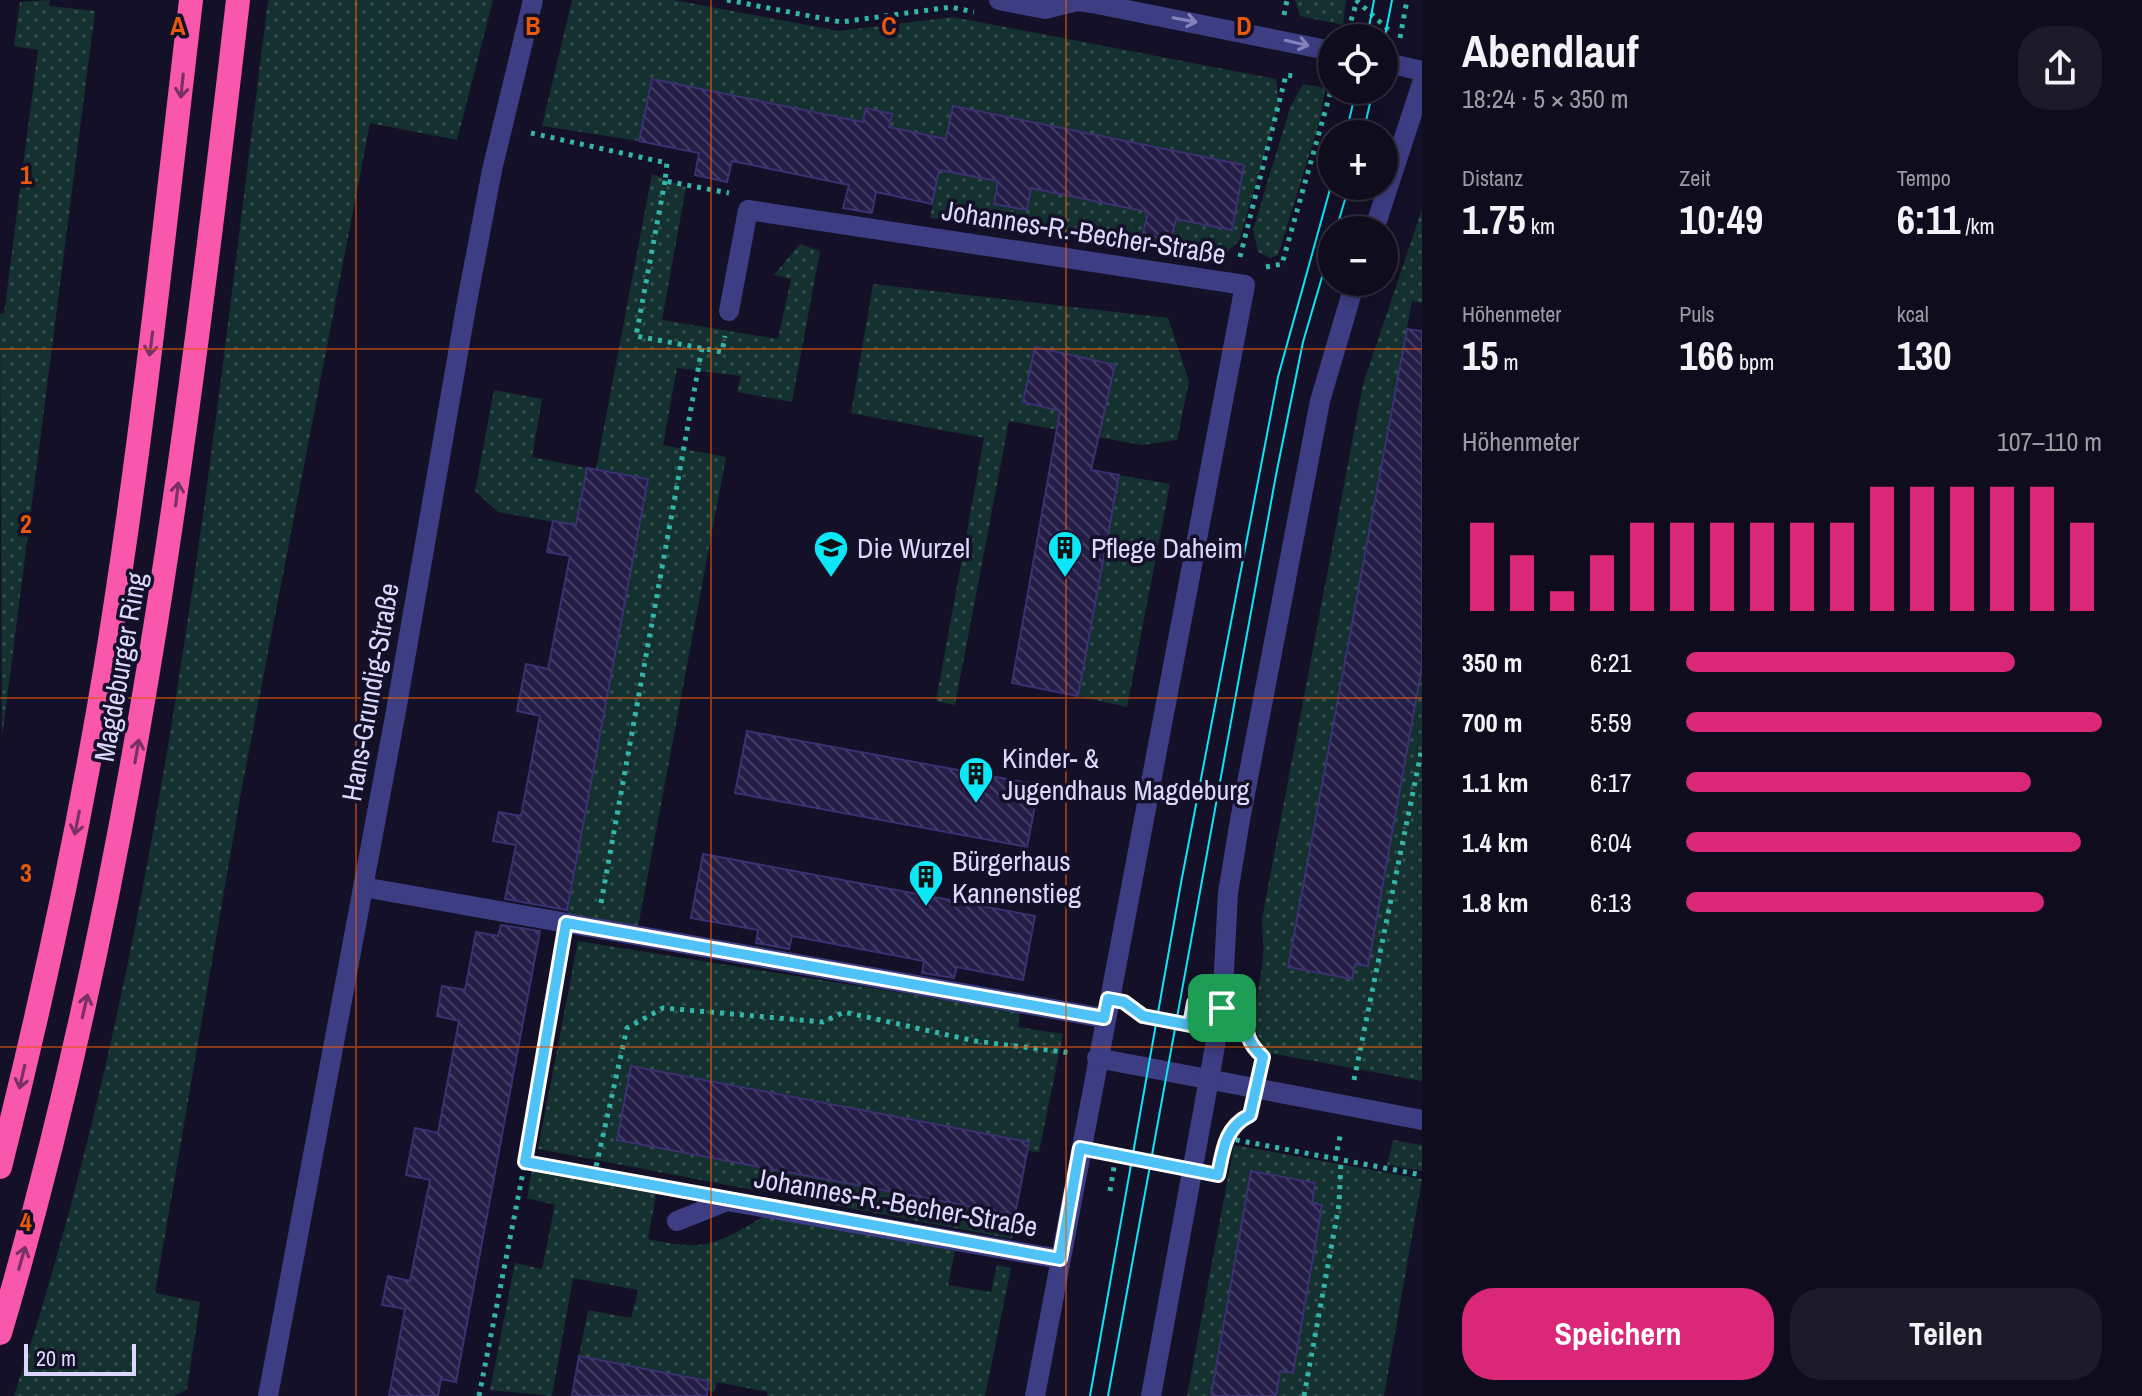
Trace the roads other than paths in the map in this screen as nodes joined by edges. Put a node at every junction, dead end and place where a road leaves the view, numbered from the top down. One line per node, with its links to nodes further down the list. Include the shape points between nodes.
1 (191, 0): 18 (highway, Magdeburger Ring, one-way to 18, via 160,277 106,664 59,916)
2 (238, 0): 21 (highway, Magdeburger Ring, one-way to 2, via 91,982 140,733 172,538)
3 (533, 0): 13 (street, Hans-Grundig-Straße, via 492,170)
4 (999, 0): 5 (street, one-way to 5, via 1045,9 1092,3)
5 (1318, 48)
6 (1398, 65): 7 (street)
7 (1422, 71)
8 (1422, 83): 9 (street)
9 (1419, 108): 10 (street)
10 (1379, 216)
11 (1351, 296): 16 (street, via 1320,401 1240,820)
12 (729, 311): 14 (street, Johannes-R.-Becher-Straße, via 748,210 1245,285)
13 (363, 887): 14 (street); 22 (street, Hans-Grundig-Straße)
14 (1106, 1008): 15 (street, Johannes-R.-Becher-Straße)
15 (1097, 1058): 16 (street); 20 (street, Johannes-R.-Becher-Straße)
16 (1210, 1078): 17 (street); 24 (street)
17 (1422, 1120)
18 (0, 1167)
19 (677, 1221): 20 (street, Johannes-R.-Becher-Straße, via 727,1201)
20 (1060, 1259): 23 (street, Johannes-R.-Becher-Straße)
21 (0, 1333)
22 (268, 1396)
23 (1035, 1396)
24 (1151, 1396)

